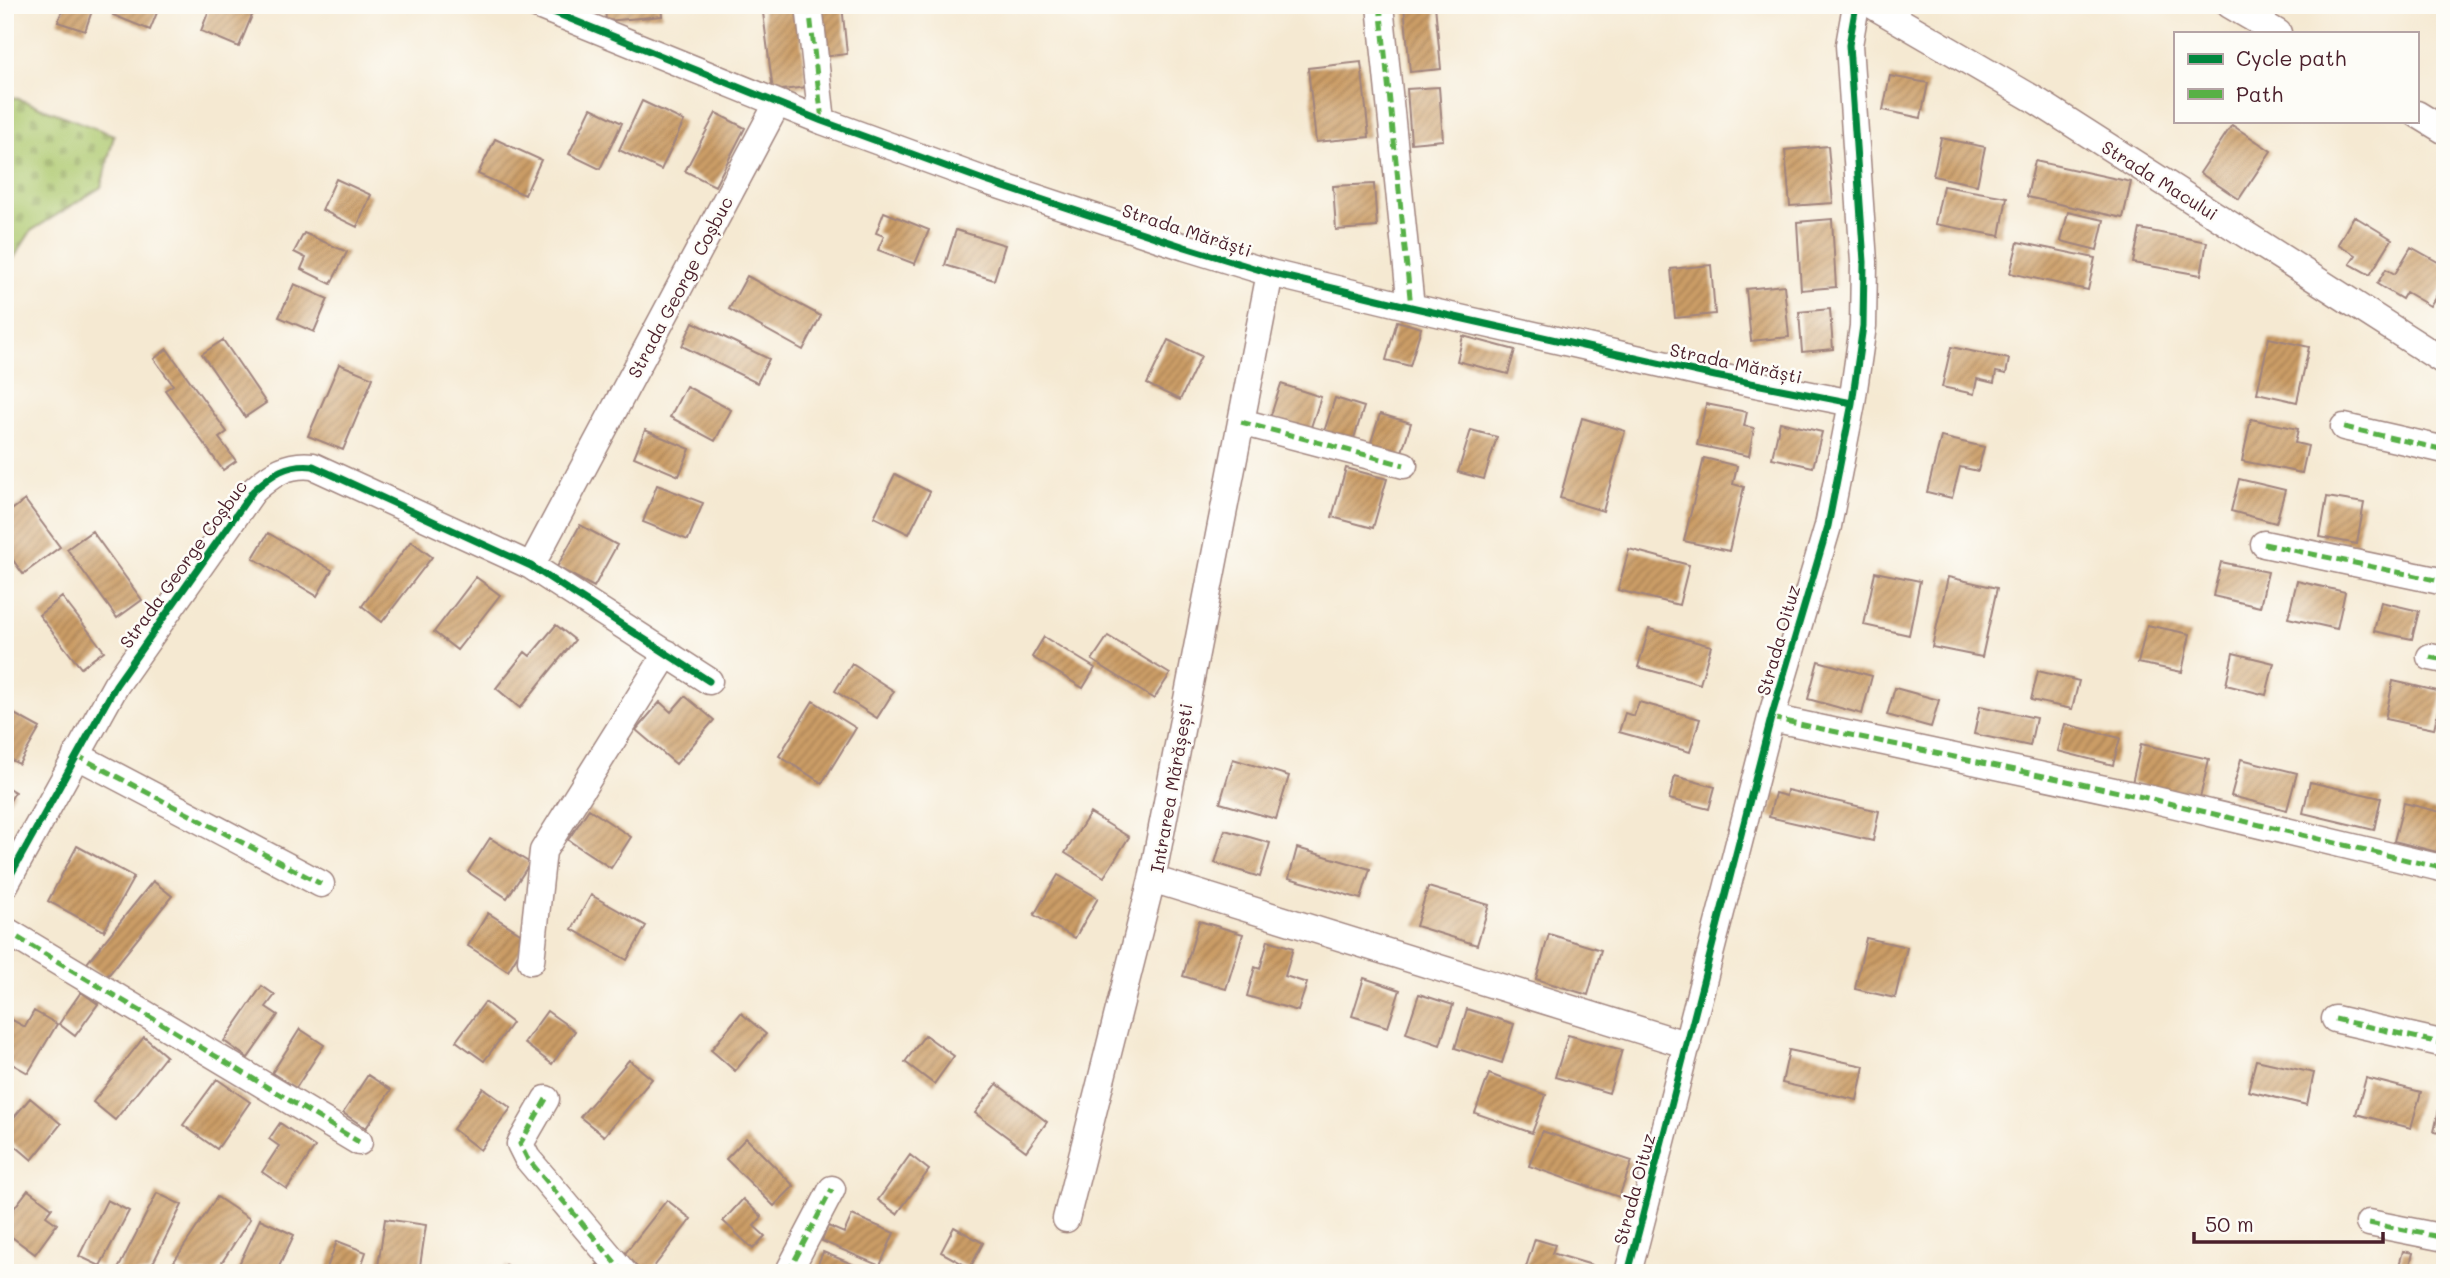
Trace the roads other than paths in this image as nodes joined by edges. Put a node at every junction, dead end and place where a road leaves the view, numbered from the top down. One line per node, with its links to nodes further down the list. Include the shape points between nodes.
1 (536, 5): 7 (street, Strada Mărăști)
2 (809, 5): 11 (street)
3 (1380, 5): 14 (street)
4 (1856, 5): 16 (street, Strada Oituz, via 1849,45 1864,262)
5 (1872, 5): 15 (street, Strada Macului, via 2037,101)
6 (2231, 5): 8 (street)
7 (582, 14): 9 (street, Strada Mărăști)
8 (2276, 32)
9 (777, 104): 11 (street, Strada Mărăști); 22 (street, Strada George Coșbuc)
10 (2418, 115): 12 (street)
11 (822, 121): 13 (street, Strada Mărăști, via 986,181)
12 (2445, 131)
13 (1270, 273): 14 (street, Strada Mărăști); 17 (street, Intrarea Mărășești)
14 (1411, 307): 16 (street, Strada Mărăști)
15 (2445, 362)
16 (1852, 403): 26 (street, Strada Oituz, via 1828,526)
17 (1241, 422): 20 (street); 29 (street, Intrarea Mărășești)
18 (2344, 427): 19 (street)
19 (2445, 450)
20 (1404, 465)
21 (2264, 544): 23 (street)
22 (531, 566): 24 (street); 27 (street, Strada George Coșbuc, via 313,466 300,464 276,472 253,491 124,674)
23 (2445, 582)
24 (667, 653): 25 (street); 33 (street, via 543,851)
25 (709, 681)
26 (1771, 718): 28 (street, via 2147,798); 36 (street, Strada Oituz)
27 (76, 755): 30 (street); 31 (street, Strada George Coșbuc)
28 (2445, 869)
29 (1152, 879): 36 (street, Intrarea Mărășești); 40 (street)
30 (321, 884)
31 (5, 885)
32 (5, 930): 38 (street)
33 (531, 961)
34 (2335, 1019): 35 (street)
35 (2445, 1044)
36 (1688, 1045): 45 (street, Strada Oituz)
37 (546, 1099): 43 (street, via 520,1144)
38 (359, 1142)
39 (832, 1189): 44 (street)
40 (1066, 1219)
41 (2369, 1223): 42 (street)
42 (2445, 1238)
43 (624, 1273)
44 (788, 1273)
45 (1628, 1273)

